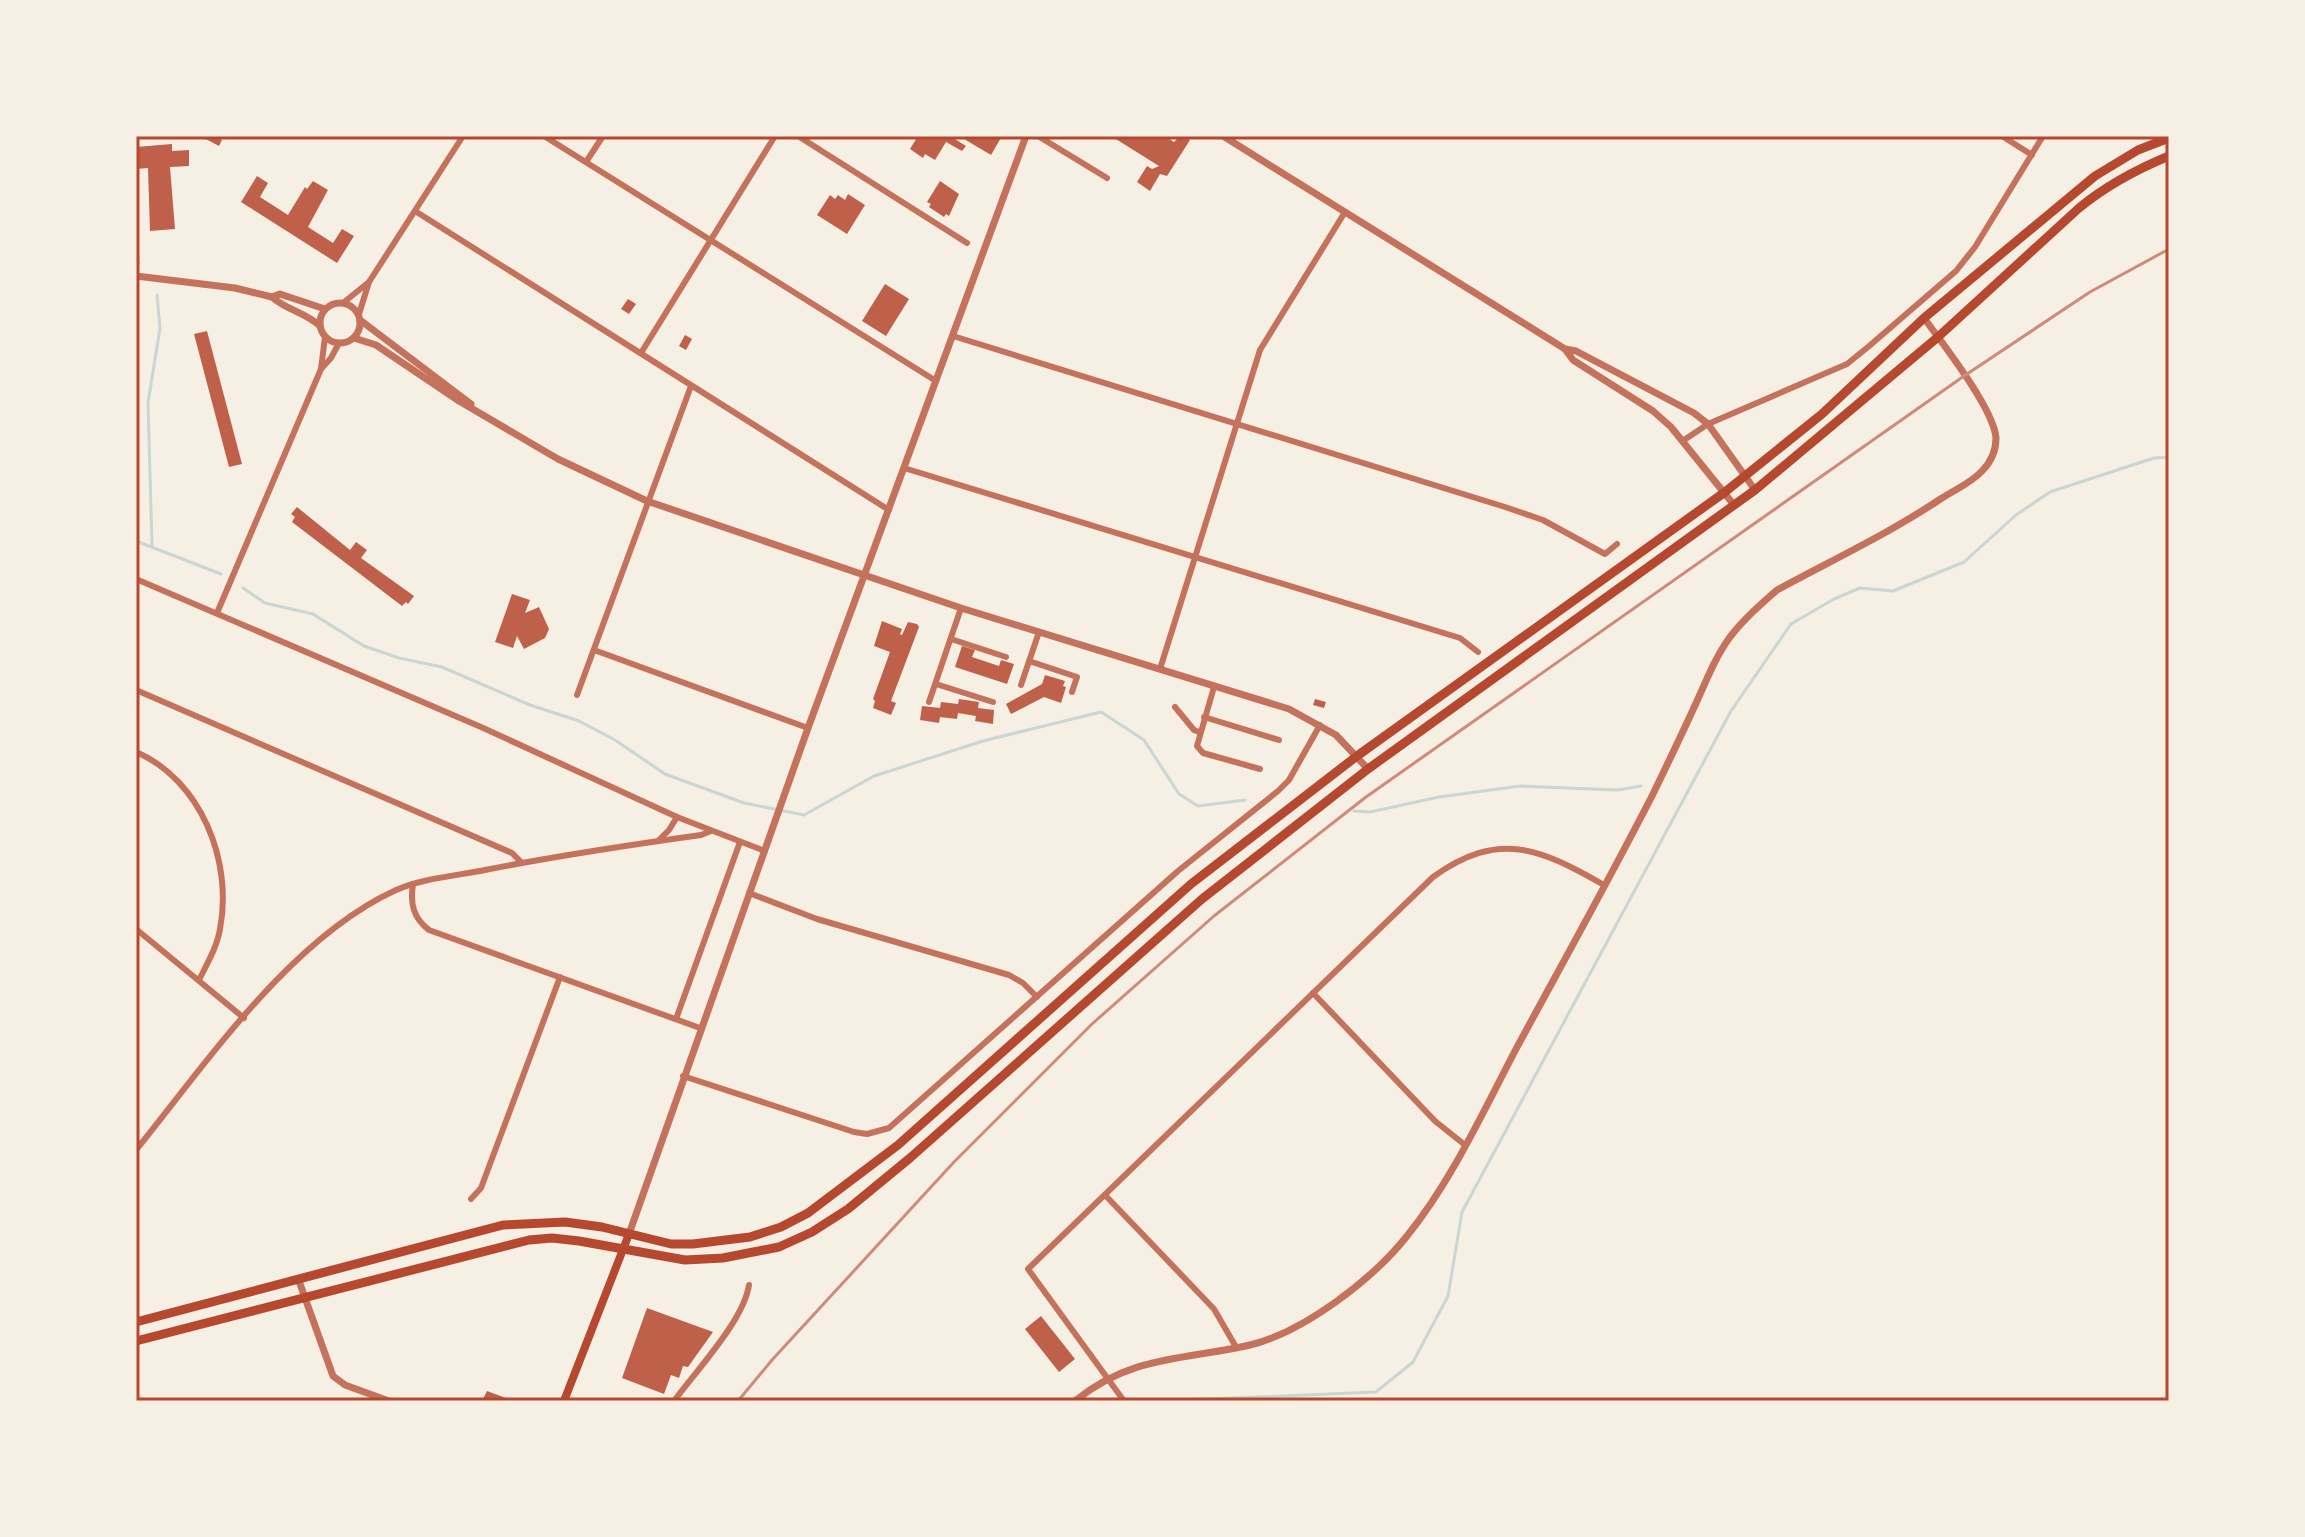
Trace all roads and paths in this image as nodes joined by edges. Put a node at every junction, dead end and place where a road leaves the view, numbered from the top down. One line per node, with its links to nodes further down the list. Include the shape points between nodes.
1 (463, 136): 16 (street)
2 (544, 136): 14 (street)
3 (603, 136): 14 (street)
4 (775, 136): 18 (street)
5 (798, 136): 19 (street)
6 (1026, 136): 28 (street)
7 (1038, 136): 15 (street)
8 (1223, 136): 17 (street)
9 (2002, 136): 12 (street)
10 (2043, 136): 12 (street)
11 (2169, 138): 26 (main road, via 2095,176)
12 (2032, 155): 40 (street, via 1956,271 1868,347 1847,364)
13 (2169, 156): 30 (main road, via 2121,177 2079,208)
14 (586, 162): 18 (street)
15 (1107, 178)
16 (415, 211): 21 (street); 34 (street)
17 (1345, 212): 33 (street); 39 (street, via 1262,345)
18 (712, 241): 34 (street); 36 (street)
19 (967, 243)
20 (136, 276): 22 (street)
21 (369, 282): 23 (street); 25 (street)
22 (272, 297): 24 (street, via 280,294); 27 (street)
23 (343, 303): 24 (street); 25 (street)
24 (325, 309): 27 (street)
25 (360, 317): 31 (street); 38 (street)
26 (1924, 318): 30 (street); 43 (main road, via 1822,414)
27 (320, 327): 29 (street)
28 (953, 336): 36 (street); 39 (street)
29 (325, 337): 32 (street); 35 (street)
30 (1938, 337): 44 (main road); 87 (street, via 1993,424 1991,459 1965,485 1777,590 1744,620 1713,667)
31 (354, 338): 32 (street); 38 (street, via 376,345)
32 (339, 343): 35 (street)
33 (1565, 349): 40 (street); 41 (street, via 1573,360 1653,411)
34 (641, 353): 37 (street)
35 (321, 369): 54 (street)
36 (936, 381): 42 (street)
37 (691, 386): 46 (street); 48 (street)
38 (495, 422): 46 (street, via 572,467)
39 (1235, 422): 49 (street, via 1543,520 1605,554); 50 (street)
40 (1708, 424): 41 (street); 43 (street)
41 (1684, 440): 45 (street)
42 (904, 468): 48 (street); 50 (street)
43 (1745, 476): 44 (street); 45 (main road)
44 (1755, 490): 47 (main road)
45 (1725, 492): 47 (street); 77 (main road)
46 (647, 501): 51 (street); 57 (street)
47 (1734, 505): 79 (main road)
48 (889, 510): 51 (street)
49 (1617, 544)
50 (1195, 557): 58 (street, via 1460,638); 61 (street)
51 (866, 576): 53 (street); 73 (street)
52 (136, 579): 54 (street)
53 (961, 608): 55 (street); 56 (street)
54 (217, 613): 80 (street)
55 (1039, 632): 60 (street); 61 (street)
56 (951, 639): 59 (street); 62 (street)
57 (594, 650): 67 (street); 73 (street)
58 (1478, 652)
59 (1006, 657)
60 (1029, 661): 63 (street); 66 (street, via 1077,677)
61 (1160, 669): 64 (street)
62 (936, 684): 68 (street); 69 (street)
63 (1021, 685)
64 (1214, 687): 71 (street); 72 (street, via 1289,709)
65 (136, 690): 85 (street, via 512,853)
66 (1072, 692)
67 (577, 695)
68 (929, 702)
69 (993, 702)
70 (1175, 707): 74 (street)
71 (1204, 717): 74 (street); 75 (street)
72 (1320, 725): 77 (street); 93 (street, via 1278,791 1178,871)
73 (808, 728): 84 (street)
74 (1199, 732): 78 (street, via 1197,746 1203,753)
75 (1279, 740)
76 (136, 752): 91 (street, via 186,789 213,841 221,872 220,931)
77 (1357, 756): 79 (street); 98 (main road, via 1191,884)
78 (1260, 769)
79 (1368, 769): 101 (main road, via 1202,899)
80 (677, 817): 81 (street); 82 (street)
81 (711, 831): 82 (street); 83 (street)
82 (658, 841): 85 (street)
83 (740, 842): 84 (street); 95 (street)
84 (765, 851): 88 (street)
85 (522, 863): 86 (street)
86 (413, 884): 90 (street, via 414,913 429,930); 94 (street, via 371,903 328,932)
87 (1604, 885): 92 (street, via 1548,855 1493,849 1470,855 1433,877); 99 (street)
88 (749, 893): 93 (street, via 817,919 1009,975); 96 (street)
89 (136, 929): 91 (street)
90 (560, 977): 95 (street); 103 (street, via 481,1188)
91 (199, 980): 94 (street)
92 (1313, 993): 99 (street, via 1435,1121); 102 (street)
93 (1037, 997): 97 (street, via 879,1132 854,1132)
94 (244, 1018): 100 (street)
95 (676, 1019): 96 (street)
96 (700, 1028): 97 (street)
97 (683, 1076): 104 (street)
98 (898, 1145): 101 (main road); 104 (main road, via 808,1213 768,1232 693,1244)
99 (1465, 1145): 111 (street, via 1432,1203 1367,1278 1317,1314 1254,1344)
100 (136, 1150)
101 (910, 1158): 105 (main road, via 848,1209 779,1247 685,1260)
102 (1105, 1195): 111 (street, via 1214,1309); 112 (street, via 1028,1269)
103 (471, 1199)
104 (629, 1234): 105 (main road); 106 (main road, via 565,1222 522,1222)
105 (623, 1250): 108 (main road, via 552,1238 529,1240); 114 (main road)
106 (299, 1281): 108 (street); 109 (main road)
107 (749, 1285): 115 (street, via 734,1321)
108 (304, 1297): 110 (main road); 113 (street, via 333,1376)
109 (136, 1322)
110 (136, 1341)
111 (1236, 1347): 112 (street, via 1152,1362)
112 (1108, 1378): 116 (street); 117 (street)
113 (389, 1401)
114 (564, 1401)
115 (674, 1401)
116 (1075, 1401)
117 (1124, 1401)

